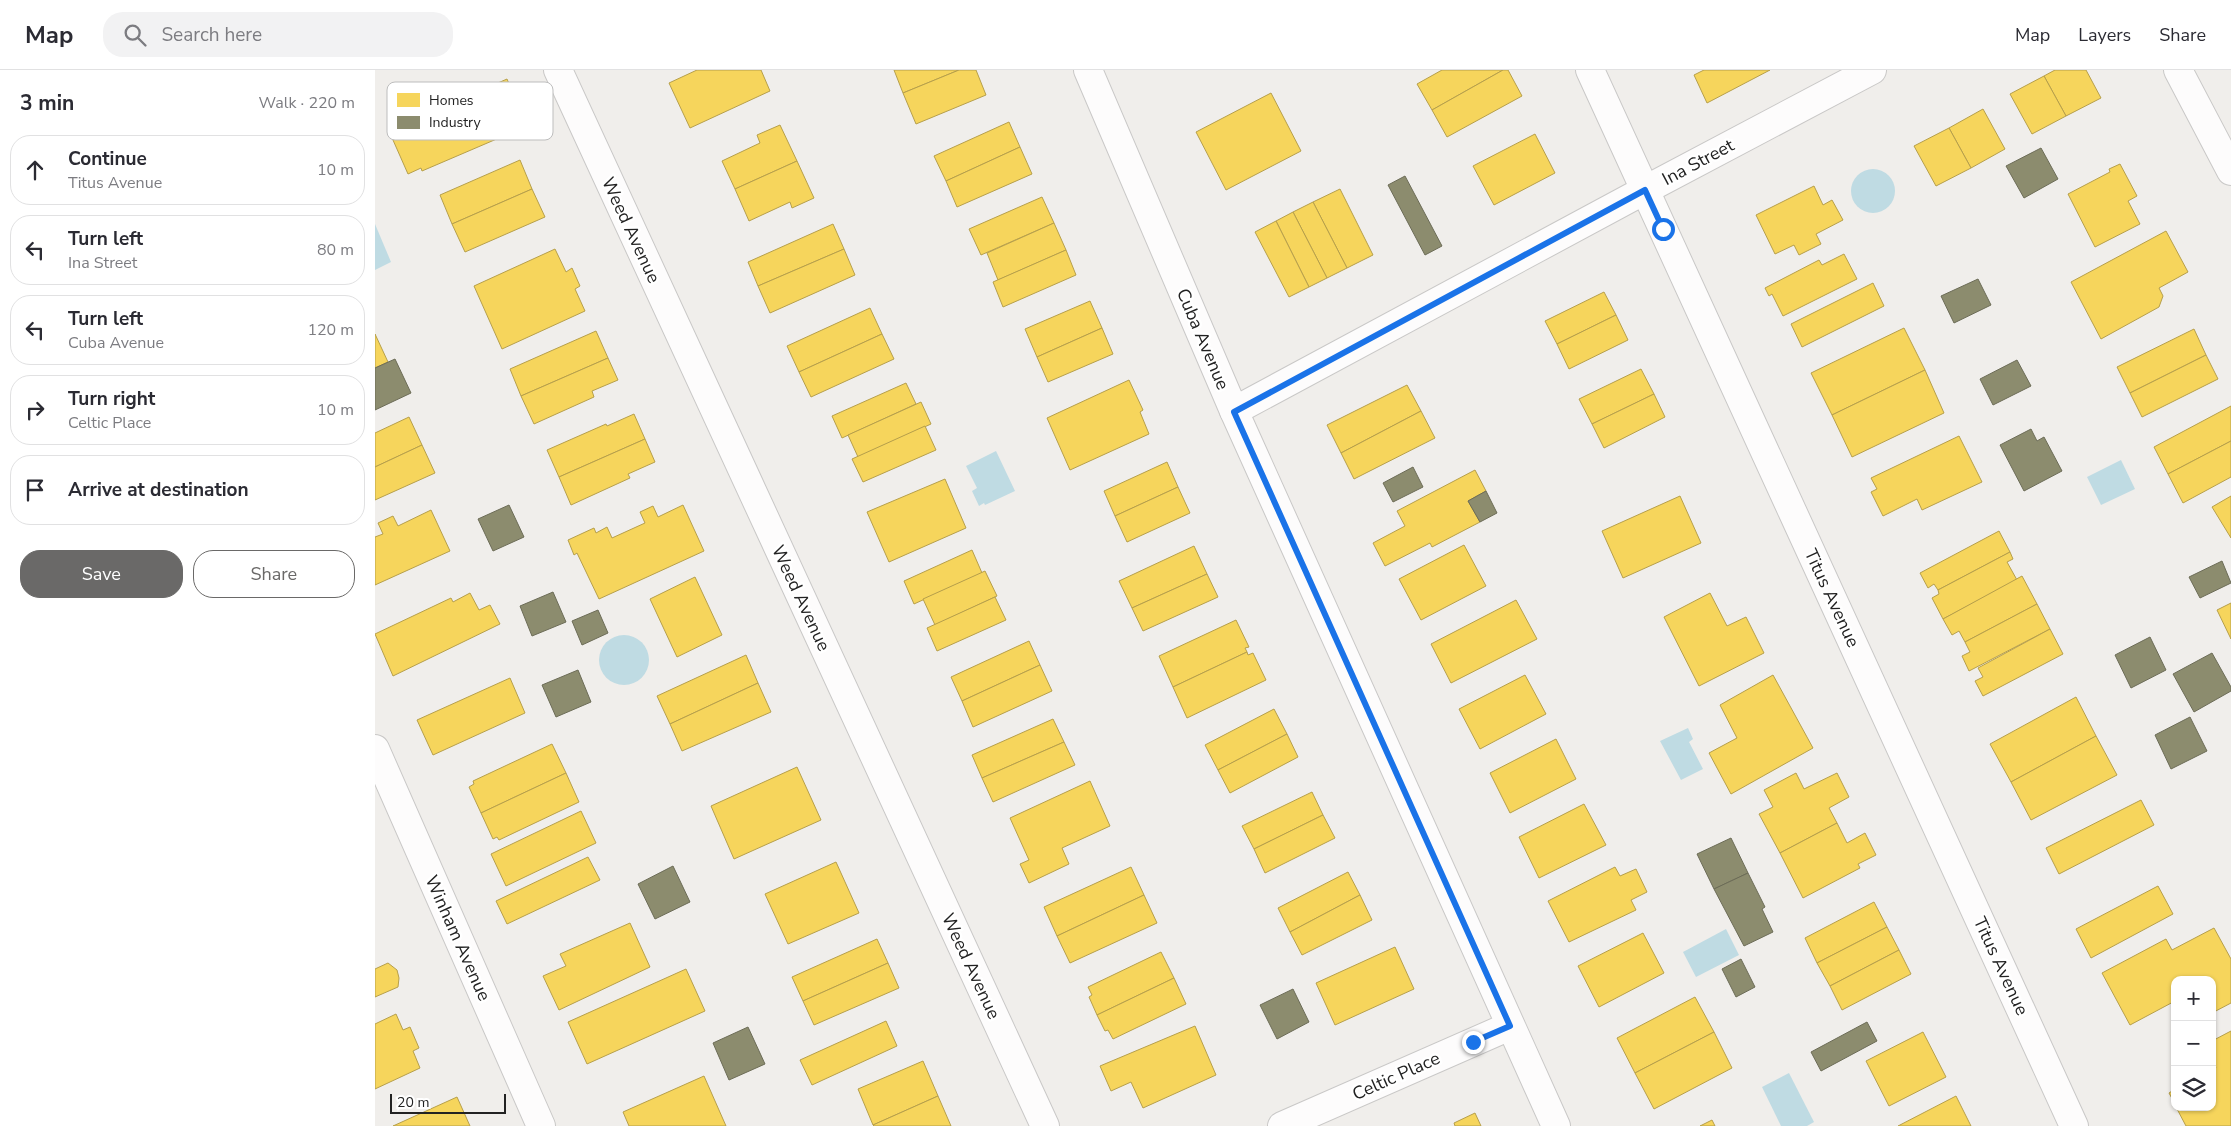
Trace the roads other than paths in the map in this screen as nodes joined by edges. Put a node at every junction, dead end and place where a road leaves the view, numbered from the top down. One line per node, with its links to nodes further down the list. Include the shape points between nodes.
1 (558, 70): 12 (street, Weed Avenue)
2 (1088, 70): 8 (street, Cuba Avenue)
3 (1590, 70): 7 (street, Titus Avenue)
4 (1873, 70): 7 (street, Ina Street)
5 (2178, 70): 6 (street)
6 (2231, 171)
7 (1645, 190): 8 (street, Ina Street); 15 (street, Titus Avenue)
8 (1234, 412): 10 (street, Cuba Avenue)
9 (375, 750): 11 (street, Winham Avenue)
10 (1510, 1026): 13 (street, Celtic Place); 14 (street, Cuba Avenue)
11 (541, 1126)
12 (1045, 1126)
13 (1282, 1126)
14 (1556, 1126)
15 (2074, 1126)

